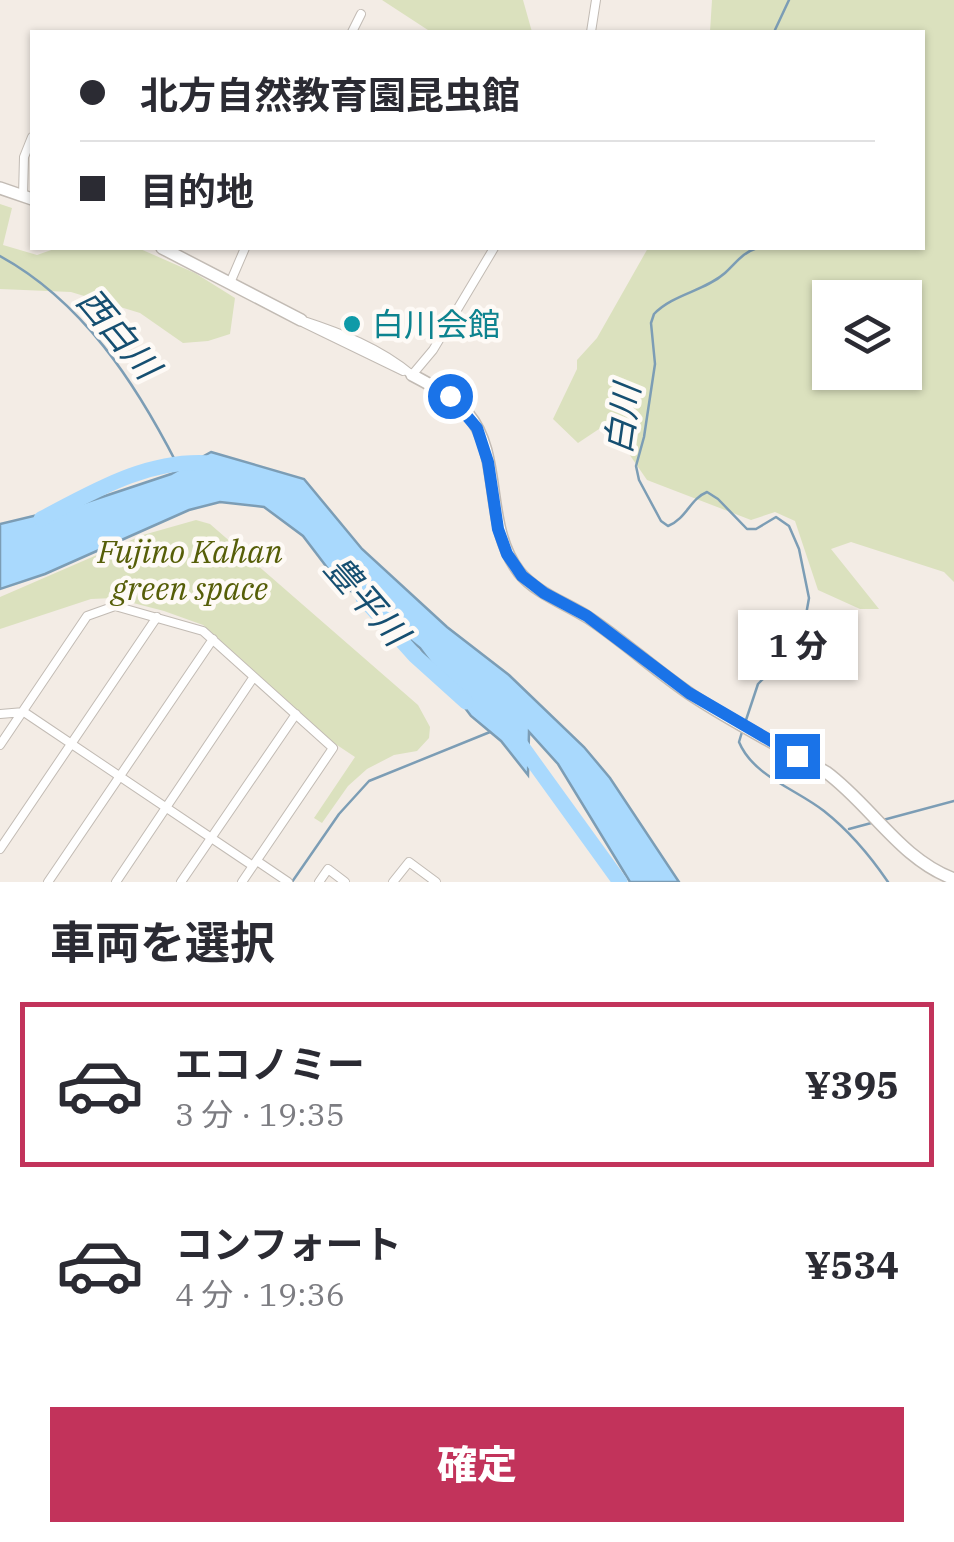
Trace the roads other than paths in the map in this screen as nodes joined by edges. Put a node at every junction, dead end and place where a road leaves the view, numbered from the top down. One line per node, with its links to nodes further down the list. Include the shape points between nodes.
1 (596, 0): 4 (street)
2 (362, 14): 3 (street)
3 (353, 30)
4 (591, 30)
5 (30, 142): 7 (street, via 24,157)
6 (0, 188): 7 (street)
7 (28, 197)
8 (166, 250): 11 (street)
9 (245, 250): 11 (street)
10 (493, 250): 13 (street)
11 (230, 283): 12 (street)
12 (301, 320): 13 (street, via 390,356)
13 (412, 375): 27 (street, via 450,396 477,428 498,529 522,576 689,693 841,783)
14 (157, 617): 15 (street); 17 (street, via 115,606 88,616); 21 (street)
15 (213, 639): 16 (street); 22 (street)
16 (254, 678): 19 (street); 23 (street)
17 (24, 712): 18 (street); 20 (street); 21 (street)
18 (0, 714)
19 (296, 714): 24 (street); 26 (street, via 333,748)
20 (0, 745)
21 (73, 746): 22 (street); 25 (street)
22 (120, 776): 23 (street); 30 (street)
23 (166, 808): 24 (street); 31 (street)
24 (212, 838): 26 (street); 32 (street)
25 (0, 848)
26 (255, 864): 29 (street); 33 (street)
27 (935, 877): 28 (street)
28 (954, 879)
29 (286, 881)
30 (48, 882)
31 (116, 882)
32 (181, 882)
33 (242, 882)
34 (320, 882): 35 (street, via 328,870)
35 (345, 882)
36 (393, 882): 37 (street, via 409,862)
37 (436, 882)

